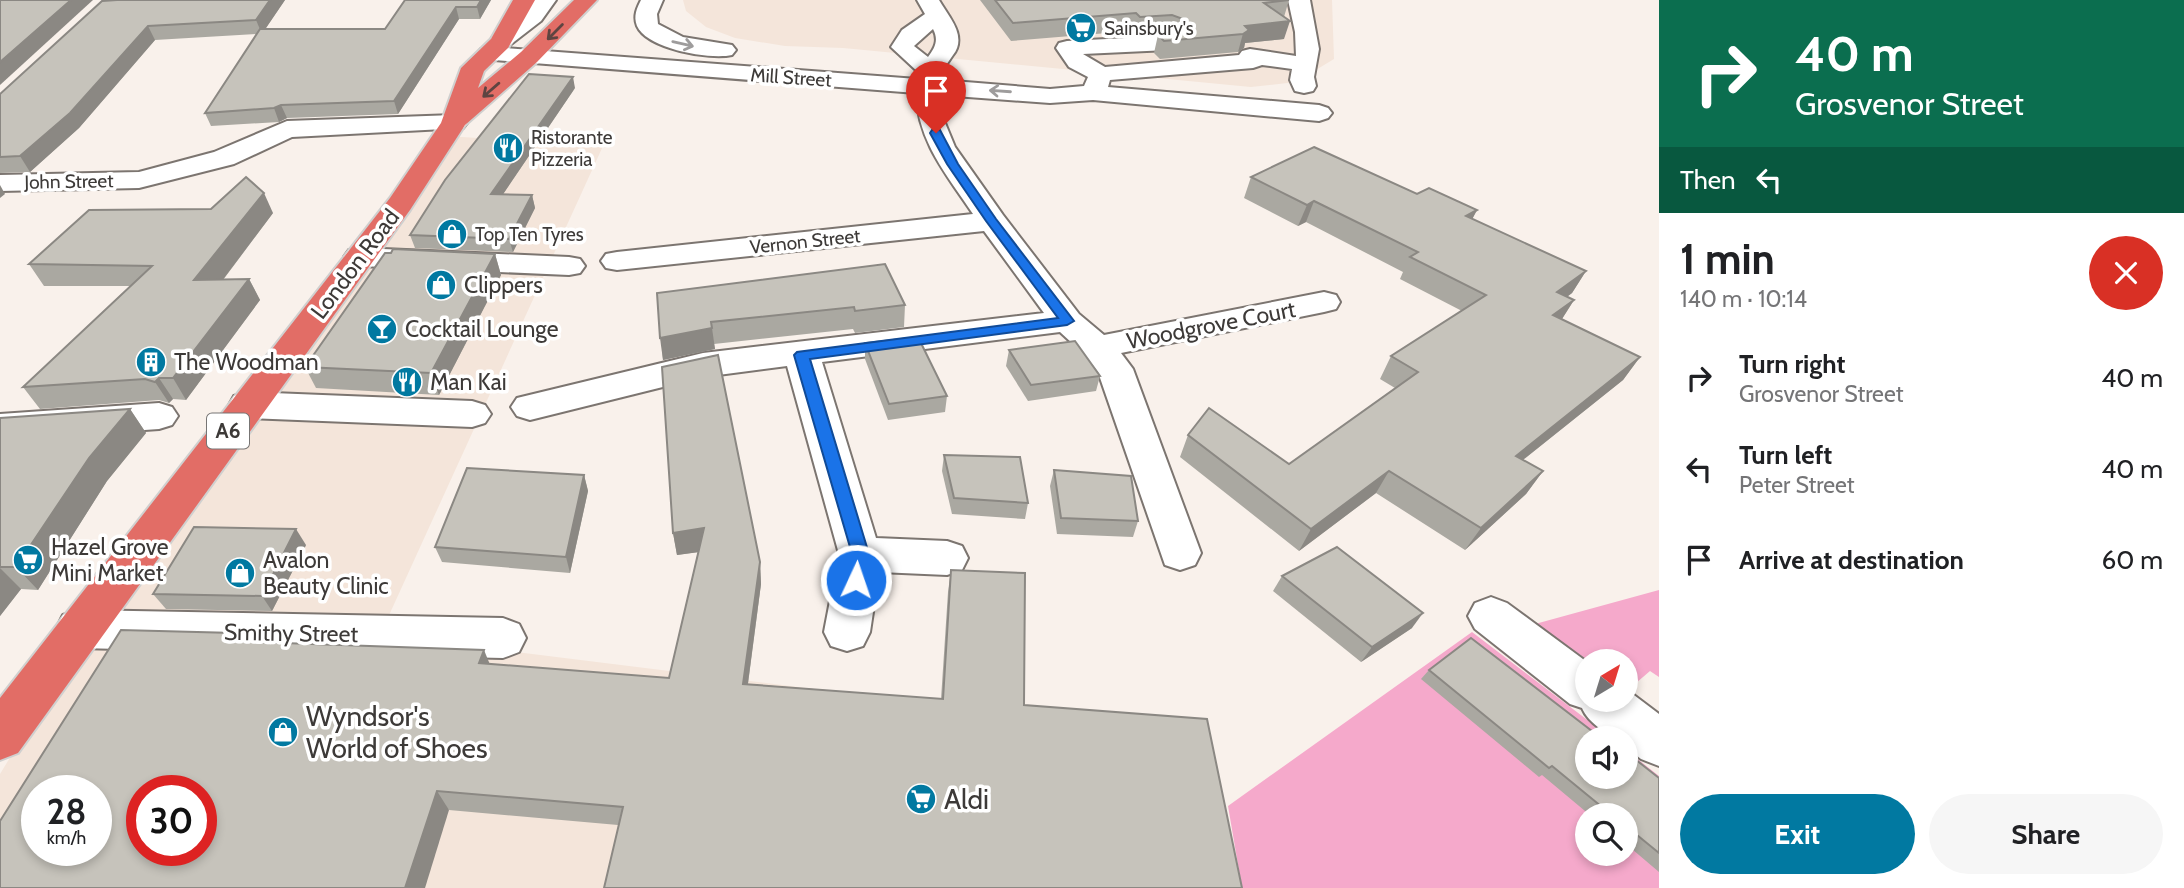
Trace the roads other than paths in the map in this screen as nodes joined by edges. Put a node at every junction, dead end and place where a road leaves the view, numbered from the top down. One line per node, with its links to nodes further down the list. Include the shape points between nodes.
1 (524, 0): 8 (highway, A6)
2 (545, 0): 8 (street, A6)
3 (586, 0): 10 (highway, A6, one-way to 10)
4 (652, 0): 13 (street, Mill Street, one-way to 13, via 647,24 665,39 701,48 842,60 850,66)
5 (1299, 0): 12 (street)
6 (933, 7): 13 (street, via 948,35 947,48); 13 (street, via 892,50)
7 (1189, 41): 11 (street, via 1067,48)
8 (494, 49): 10 (street, Mill Street); 15 (highway, London Road / A6, via 473,68)
9 (1241, 49): 11 (street); 12 (street); 14 (street, via 1253,61)
10 (529, 57): 13 (street, Mill Street); 15 (highway, London Road / A6, one-way to 15)
11 (1077, 62): 14 (street)
12 (1306, 64): 14 (street, Mill Street, via 1302,82 1318,113 1228,107)
13 (929, 78): 14 (street, Mill Street, via 1049,96); 17 (street, via 930,118 942,147)
14 (1097, 84)
15 (454, 123): 16 (street, John Street, via 287,129 224,158 139,180); 18 (highway, London Road / A6)
16 (0, 183)
17 (992, 221): 19 (street, Vernon Street); 22 (street)
18 (360, 257): 20 (street); 25 (highway, London Road / A6)
19 (617, 261)
20 (569, 266)
21 (1324, 302): 24 (street, Woodgrove Court)
22 (1067, 321): 23 (street); 24 (street)
23 (802, 355): 26 (street, via 703,365); 31 (street)
24 (1106, 358): 30 (street)
25 (247, 405): 27 (street); 34 (highway, London Road / A6)
26 (530, 407)
27 (472, 414)
28 (159, 416): 29 (street)
29 (0, 428)
30 (1180, 553)
31 (860, 554): 32 (street); 35 (street)
32 (947, 558)
33 (1491, 616): 37 (street)
34 (79, 629): 36 (street, Smithy Street); 39 (highway, London Road / A6)
35 (847, 632)
36 (503, 638)
37 (1575, 680)
38 (1618, 712): 40 (street)
39 (0, 737)
40 (1659, 744)

